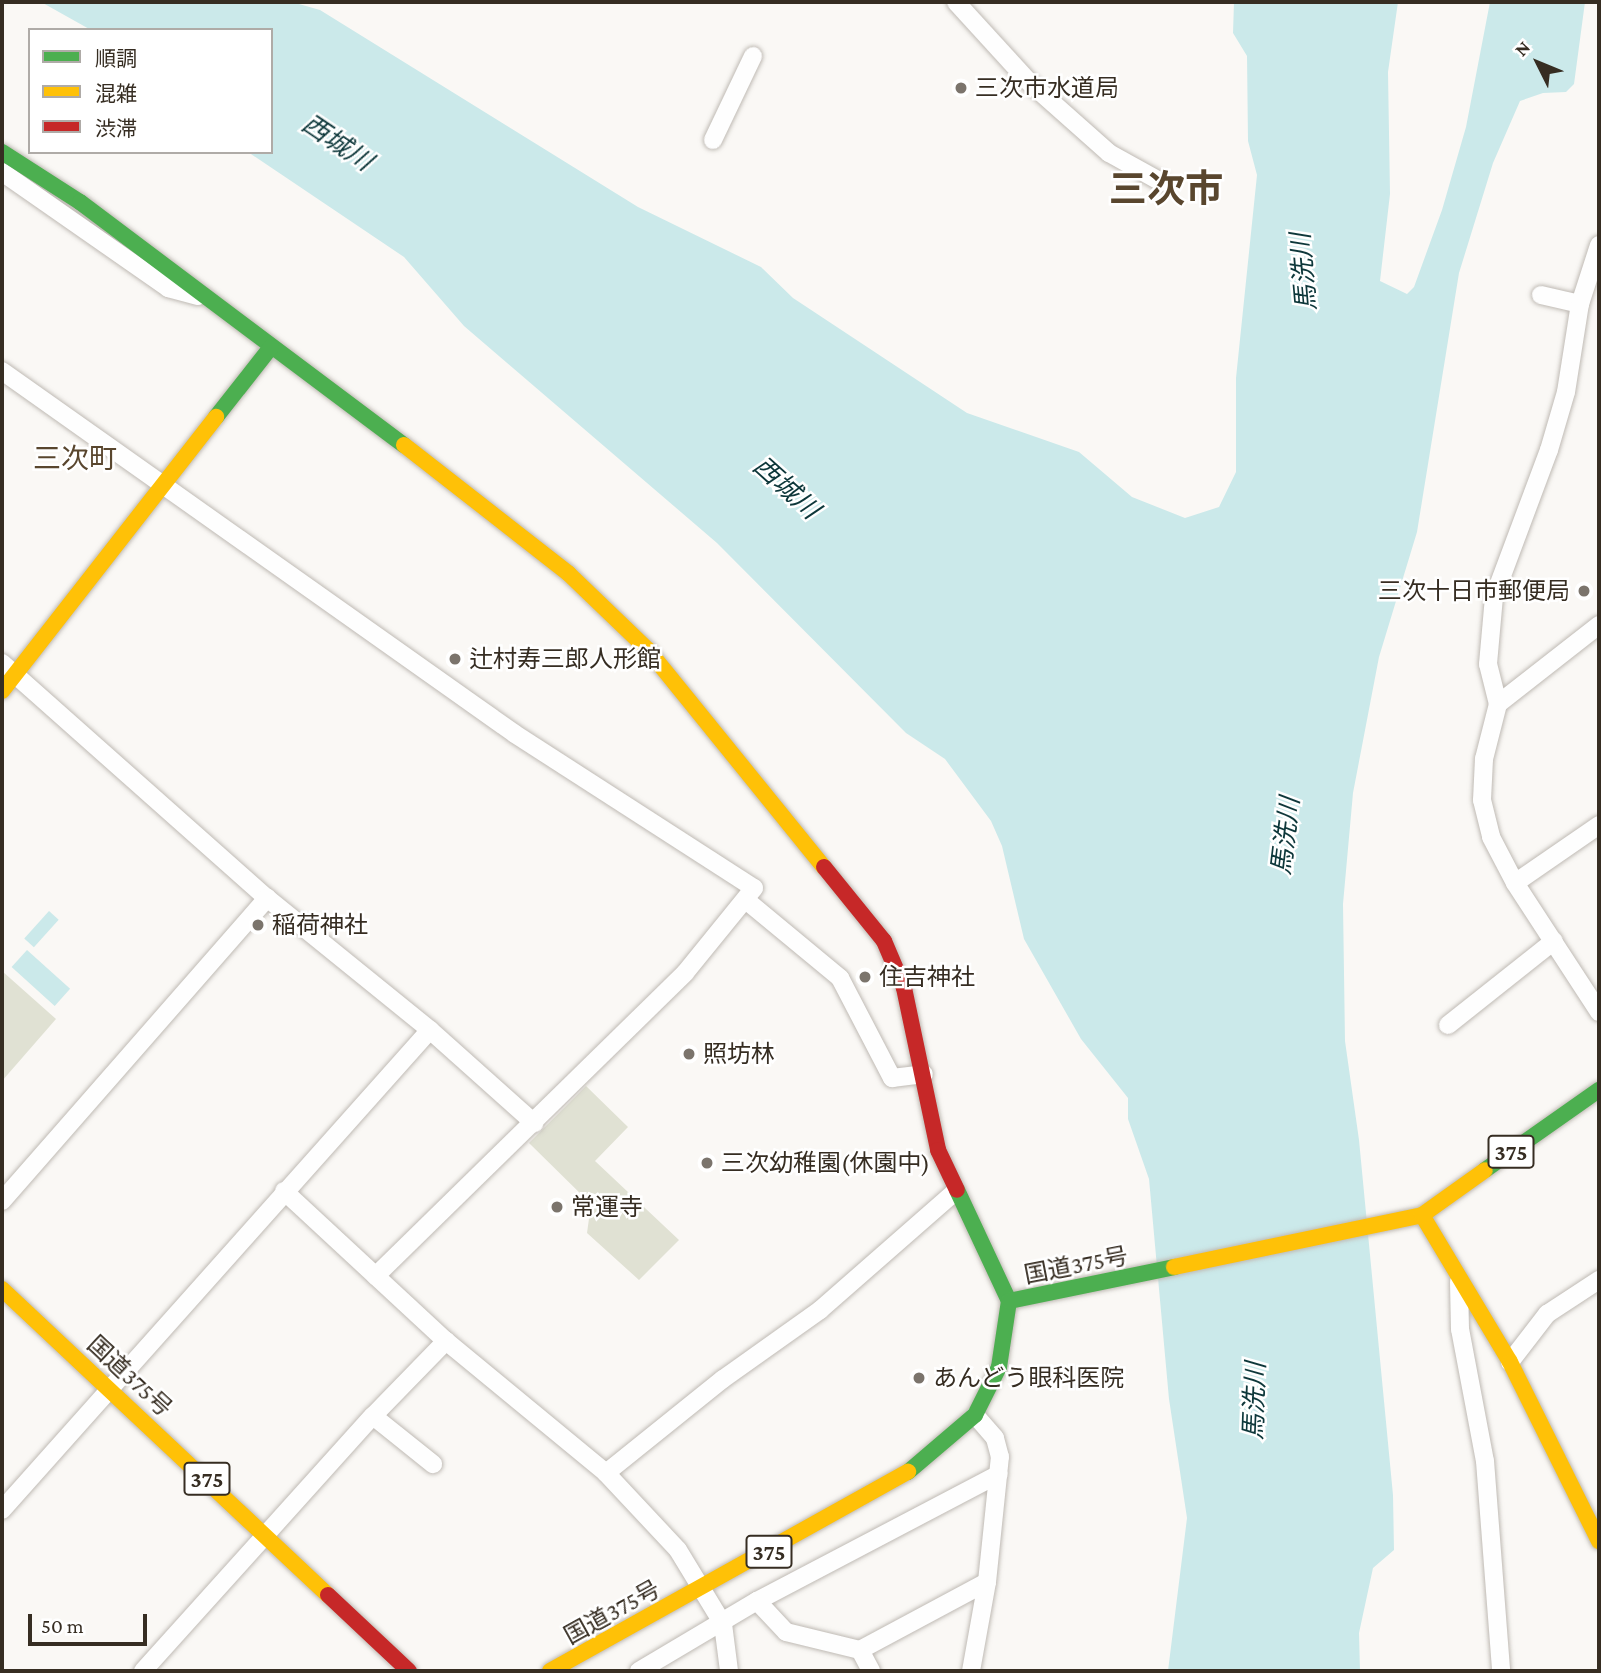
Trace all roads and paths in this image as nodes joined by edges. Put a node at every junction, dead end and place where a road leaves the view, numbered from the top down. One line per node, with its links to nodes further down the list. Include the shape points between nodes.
1 (956, 2): 6 (street, via 1029,82 1110,153)
2 (753, 56): 3 (street)
3 (713, 140)
4 (2, 152): 9 (main road, via 80,202)
5 (2, 172): 9 (street, via 167,288)
6 (1161, 182)
7 (1599, 245): 10 (street)
8 (1541, 295): 10 (street)
9 (212, 300): 11 (main road)
10 (1580, 304): 17 (street, via 1566,392 1549,450 1494,597 1489,664)
11 (271, 347): 13 (main road); 26 (main road, via 471,495 569,574 648,650 884,941 904,988)
12 (2, 371): 13 (street)
13 (166, 484): 15 (main road); 21 (street, via 515,734 754,888)
14 (1599, 625): 17 (street)
15 (8, 668): 16 (main road); 20 (street)
16 (2, 691)
17 (1498, 704): 19 (street, via 1484,759 1482,800 1492,837)
18 (1599, 825): 19 (street)
19 (1515, 883): 22 (street)
20 (267, 898): 25 (street); 31 (street)
21 (747, 901): 26 (street, via 840,978 892,1078); 28 (street, via 685,973)
22 (1554, 941): 23 (street); 24 (street)
23 (1599, 1012)
24 (1448, 1025)
25 (429, 1030): 28 (street); 29 (street)
26 (924, 1074): 30 (main road, via 938,1150)
27 (1599, 1090): 32 (main road, 国道375号 / 375)
28 (534, 1123): 33 (street)
29 (284, 1191): 33 (street); 40 (street)
30 (957, 1191): 37 (main road); 44 (street, via 820,1310 723,1379)
31 (2, 1201)
32 (1422, 1215): 35 (main road); 37 (main road, 国道375号 / 375)
33 (376, 1276): 38 (street)
34 (1599, 1280): 39 (street, via 1547,1314)
35 (1458, 1282): 39 (main road); 61 (street, via 1460,1329 1485,1461)
36 (2, 1289): 40 (main road, 国道375号 / 375)
37 (1009, 1301): 41 (main road, 国道375号 / 375, via 999,1367)
38 (446, 1341): 42 (street); 44 (street)
39 (1510, 1362): 48 (main road)
40 (109, 1387): 46 (street); 47 (main road, 国道375号 / 375)
41 (975, 1415): 45 (street, via 995,1438); 50 (main road, 国道375号 / 375, via 932,1456 876,1493)
42 (373, 1416): 43 (street); 47 (street)
43 (433, 1464)
44 (606, 1473): 50 (street, via 678,1550)
45 (999, 1474): 49 (street); 51 (street)
46 (2, 1510)
47 (266, 1534): 54 (street); 55 (main road, 国道375号 / 375)
48 (1599, 1539)
49 (987, 1582): 53 (street); 60 (street)
50 (702, 1589): 52 (street); 56 (main road, 国道375号 / 375)
51 (757, 1601): 52 (street); 53 (street, via 786,1632)
52 (723, 1624): 57 (street); 58 (street)
53 (860, 1650): 59 (street)
54 (143, 1671)
55 (409, 1671)
56 (550, 1671)
57 (639, 1671)
58 (729, 1671)
59 (872, 1671)
60 (971, 1671)
61 (1501, 1671)

